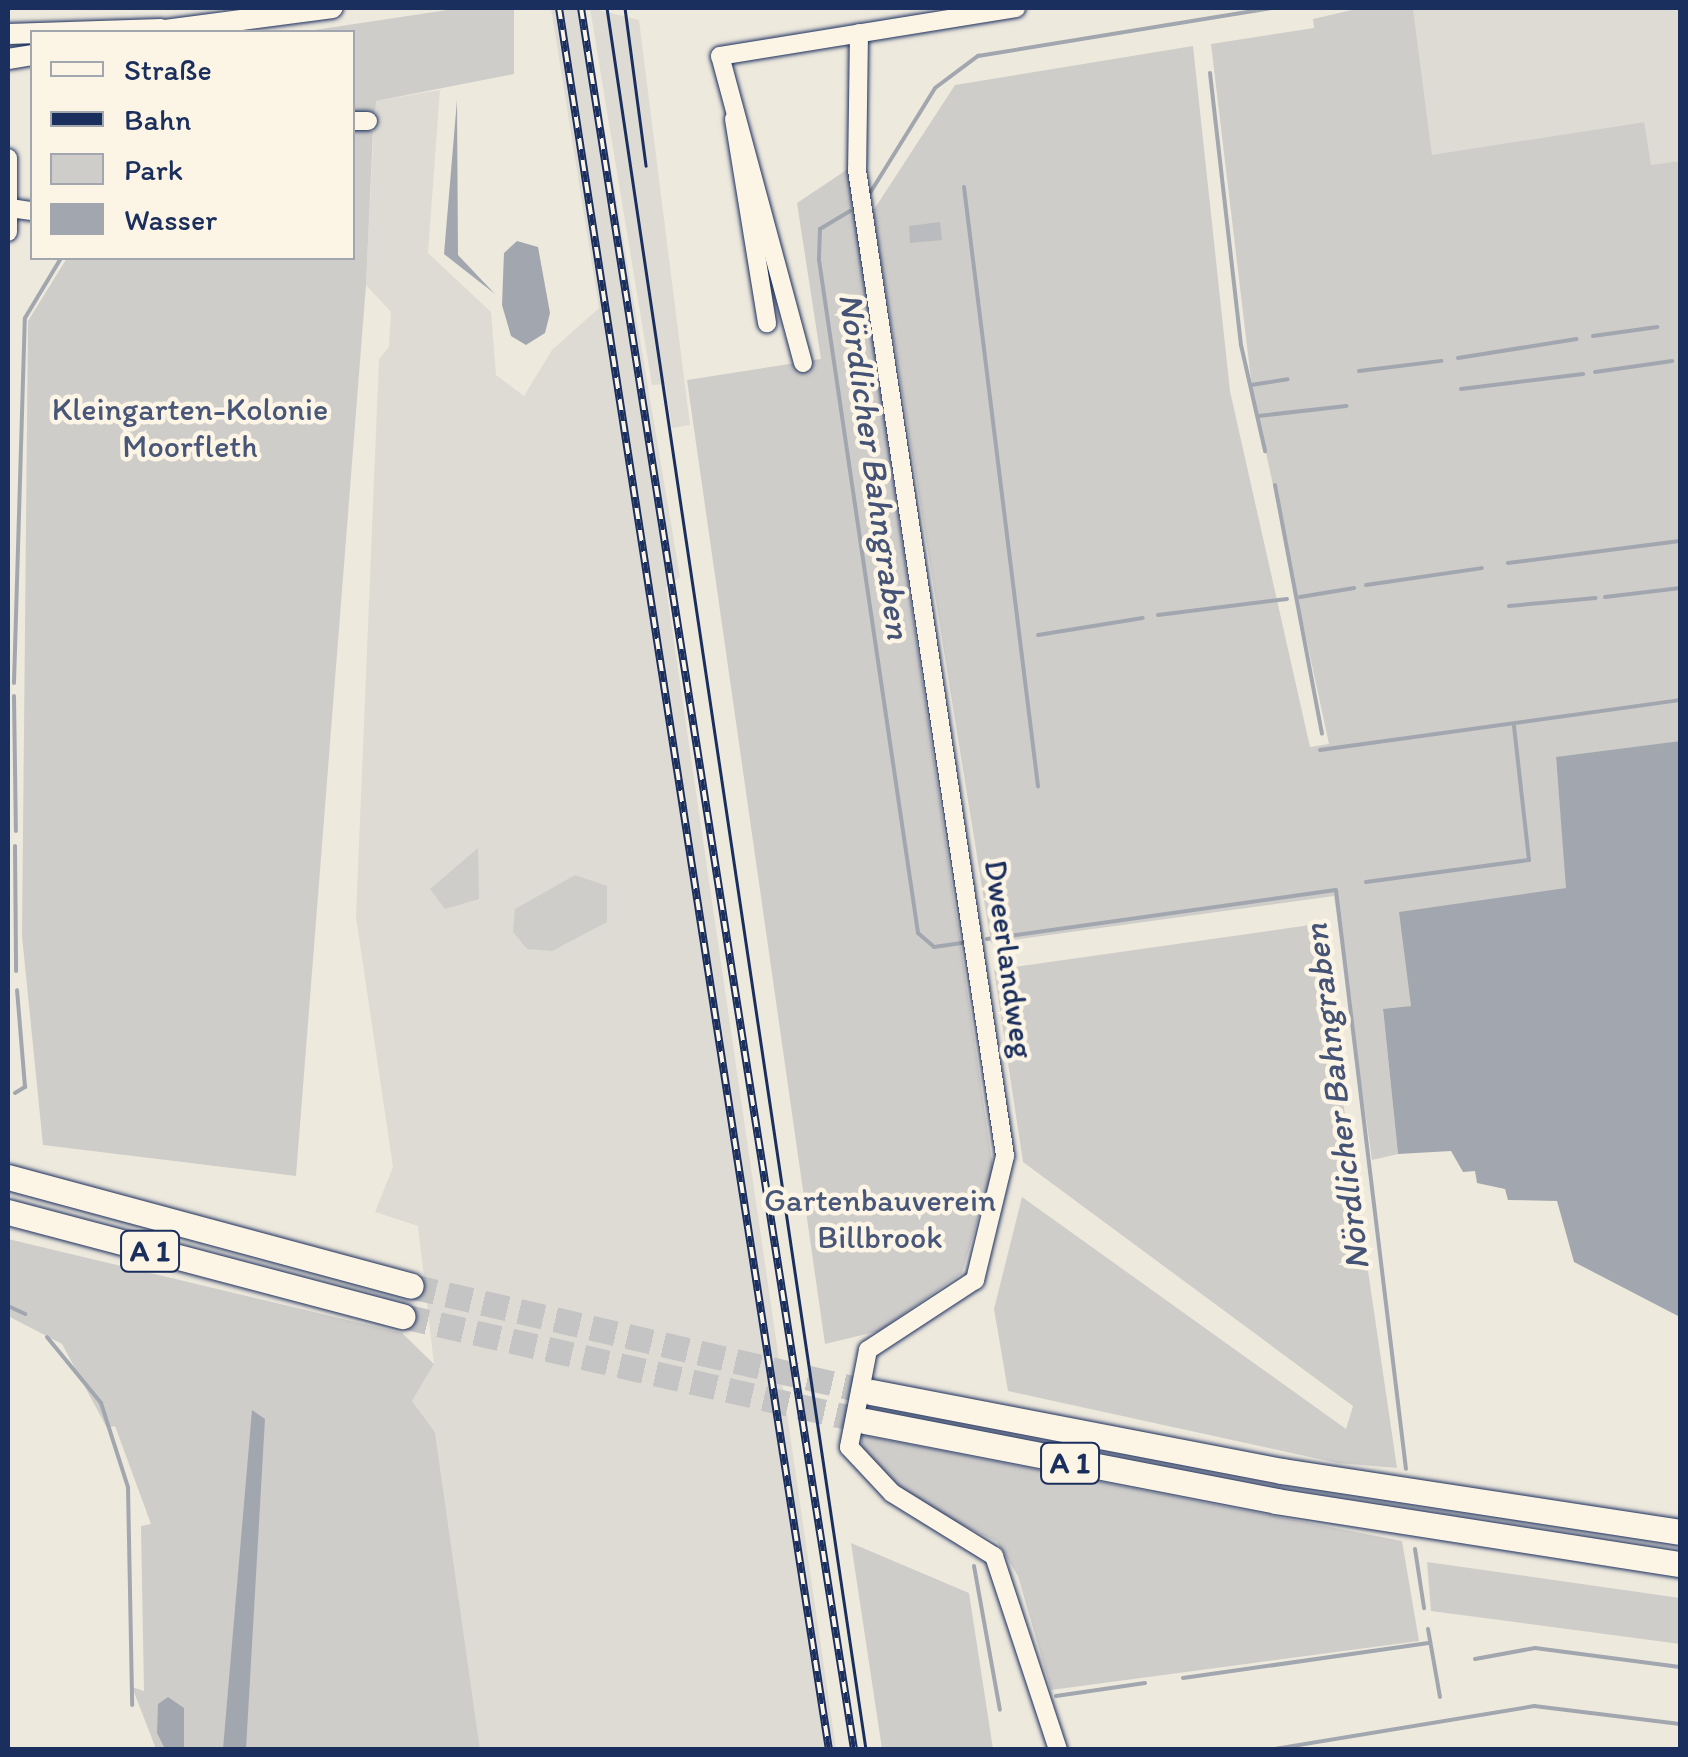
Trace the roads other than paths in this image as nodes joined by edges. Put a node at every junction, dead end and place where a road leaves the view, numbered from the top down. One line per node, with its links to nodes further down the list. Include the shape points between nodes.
1 (332, 8): 3 (main road)
2 (1016, 8): 4 (street)
3 (163, 30)
4 (860, 32): 5 (street, via 720,56); 19 (street, Dweerlandweg, via 858,170 1005,1156 976,1280 868,1350 849,1446 892,1494 994,1556)
5 (734, 120): 9 (street); 10 (street, via 748,135 769,255)
6 (8, 158): 7 (street)
7 (10, 208): 8 (street)
8 (8, 232)
9 (767, 322)
10 (803, 362)
11 (8, 1177): 13 (highway, A 1)
12 (8, 1212): 14 (highway, A 1)
13 (411, 1286)
14 (404, 1316)
15 (871, 1392): 17 (highway, A 1, via 1282,1470)
16 (864, 1421): 18 (highway, A 1, via 1276,1501)
17 (1680, 1532)
18 (1680, 1564)
19 (1058, 1750)

